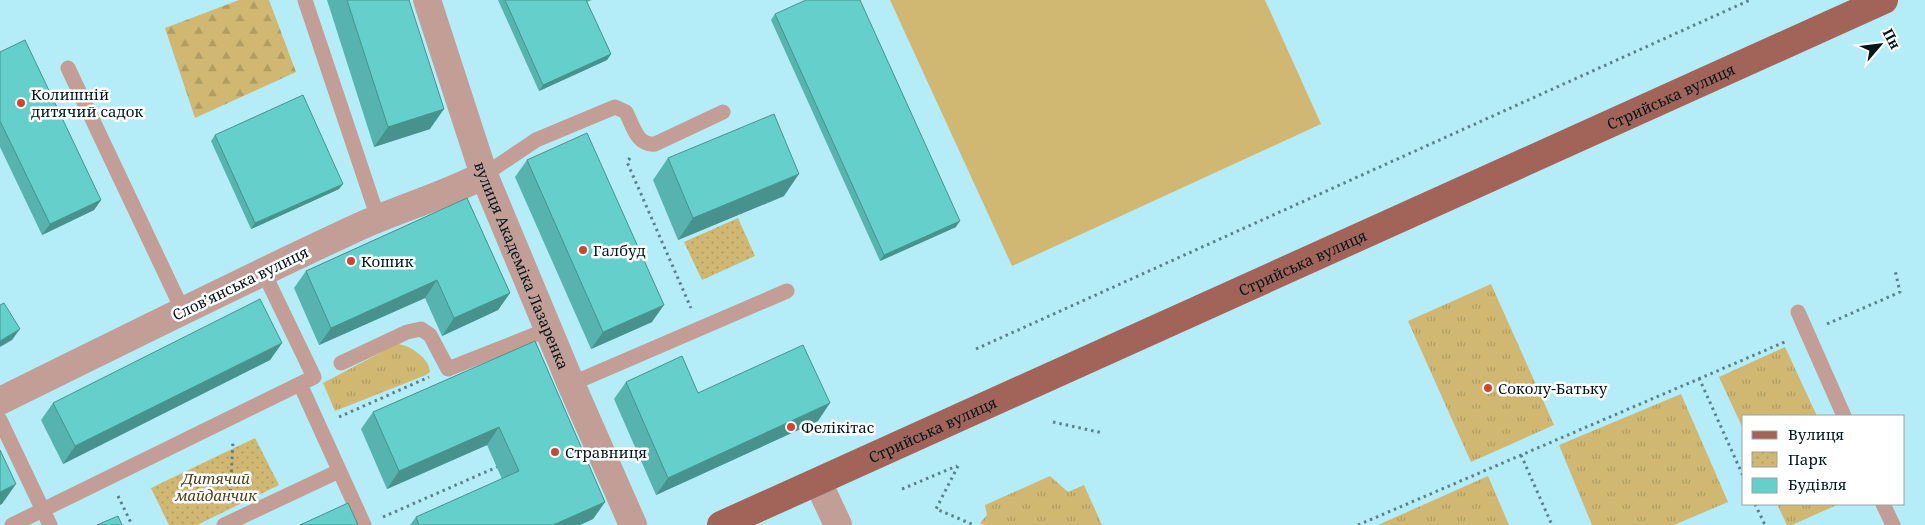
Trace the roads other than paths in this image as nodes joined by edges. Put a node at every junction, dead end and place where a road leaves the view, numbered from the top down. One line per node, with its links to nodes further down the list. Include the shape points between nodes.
1 (305, 0): 7 (lane)
2 (427, 0): 6 (street, вулиця Академіка Лазаренка)
3 (1884, 0): 20 (main road, Стрийська вулиця)
4 (68, 68): 10 (lane)
5 (723, 112): 6 (lane, via 647,145 641,141 626,112 615,108 536,140)
6 (484, 175): 7 (street, Словʼянська вулиця, via 464,186); 12 (street, вулиця Академіка Лазаренка)
7 (378, 218): 8 (street, Словʼянська вулиця)
8 (263, 271): 10 (street, Словʼянська вулиця); 14 (lane, via 314,377)
9 (787, 290): 15 (lane)
10 (182, 311): 16 (street, Словʼянська вулиця)
11 (1798, 312): 17 (lane)
12 (549, 329): 13 (lane, via 448,369 430,335 421,329 407,332); 15 (street, вулиця Академіка Лазаренка)
13 (341, 363)
14 (300, 384): 19 (lane); 22 (lane)
15 (571, 384): 27 (street, вулиця Академіка Лазаренка)
16 (0, 401)
17 (1844, 415)
18 (0, 420): 22 (lane)
19 (339, 471): 23 (lane); 24 (lane)
20 (818, 482): 28 (main road, Стрийська вулиця); 29 (street)
21 (1883, 505): 30 (lane)
22 (43, 511): 25 (lane); 26 (lane)
23 (369, 523)
24 (226, 524)
25 (12, 525)
26 (50, 525)
27 (633, 525)
28 (721, 525)
29 (838, 525)
30 (1893, 525)

